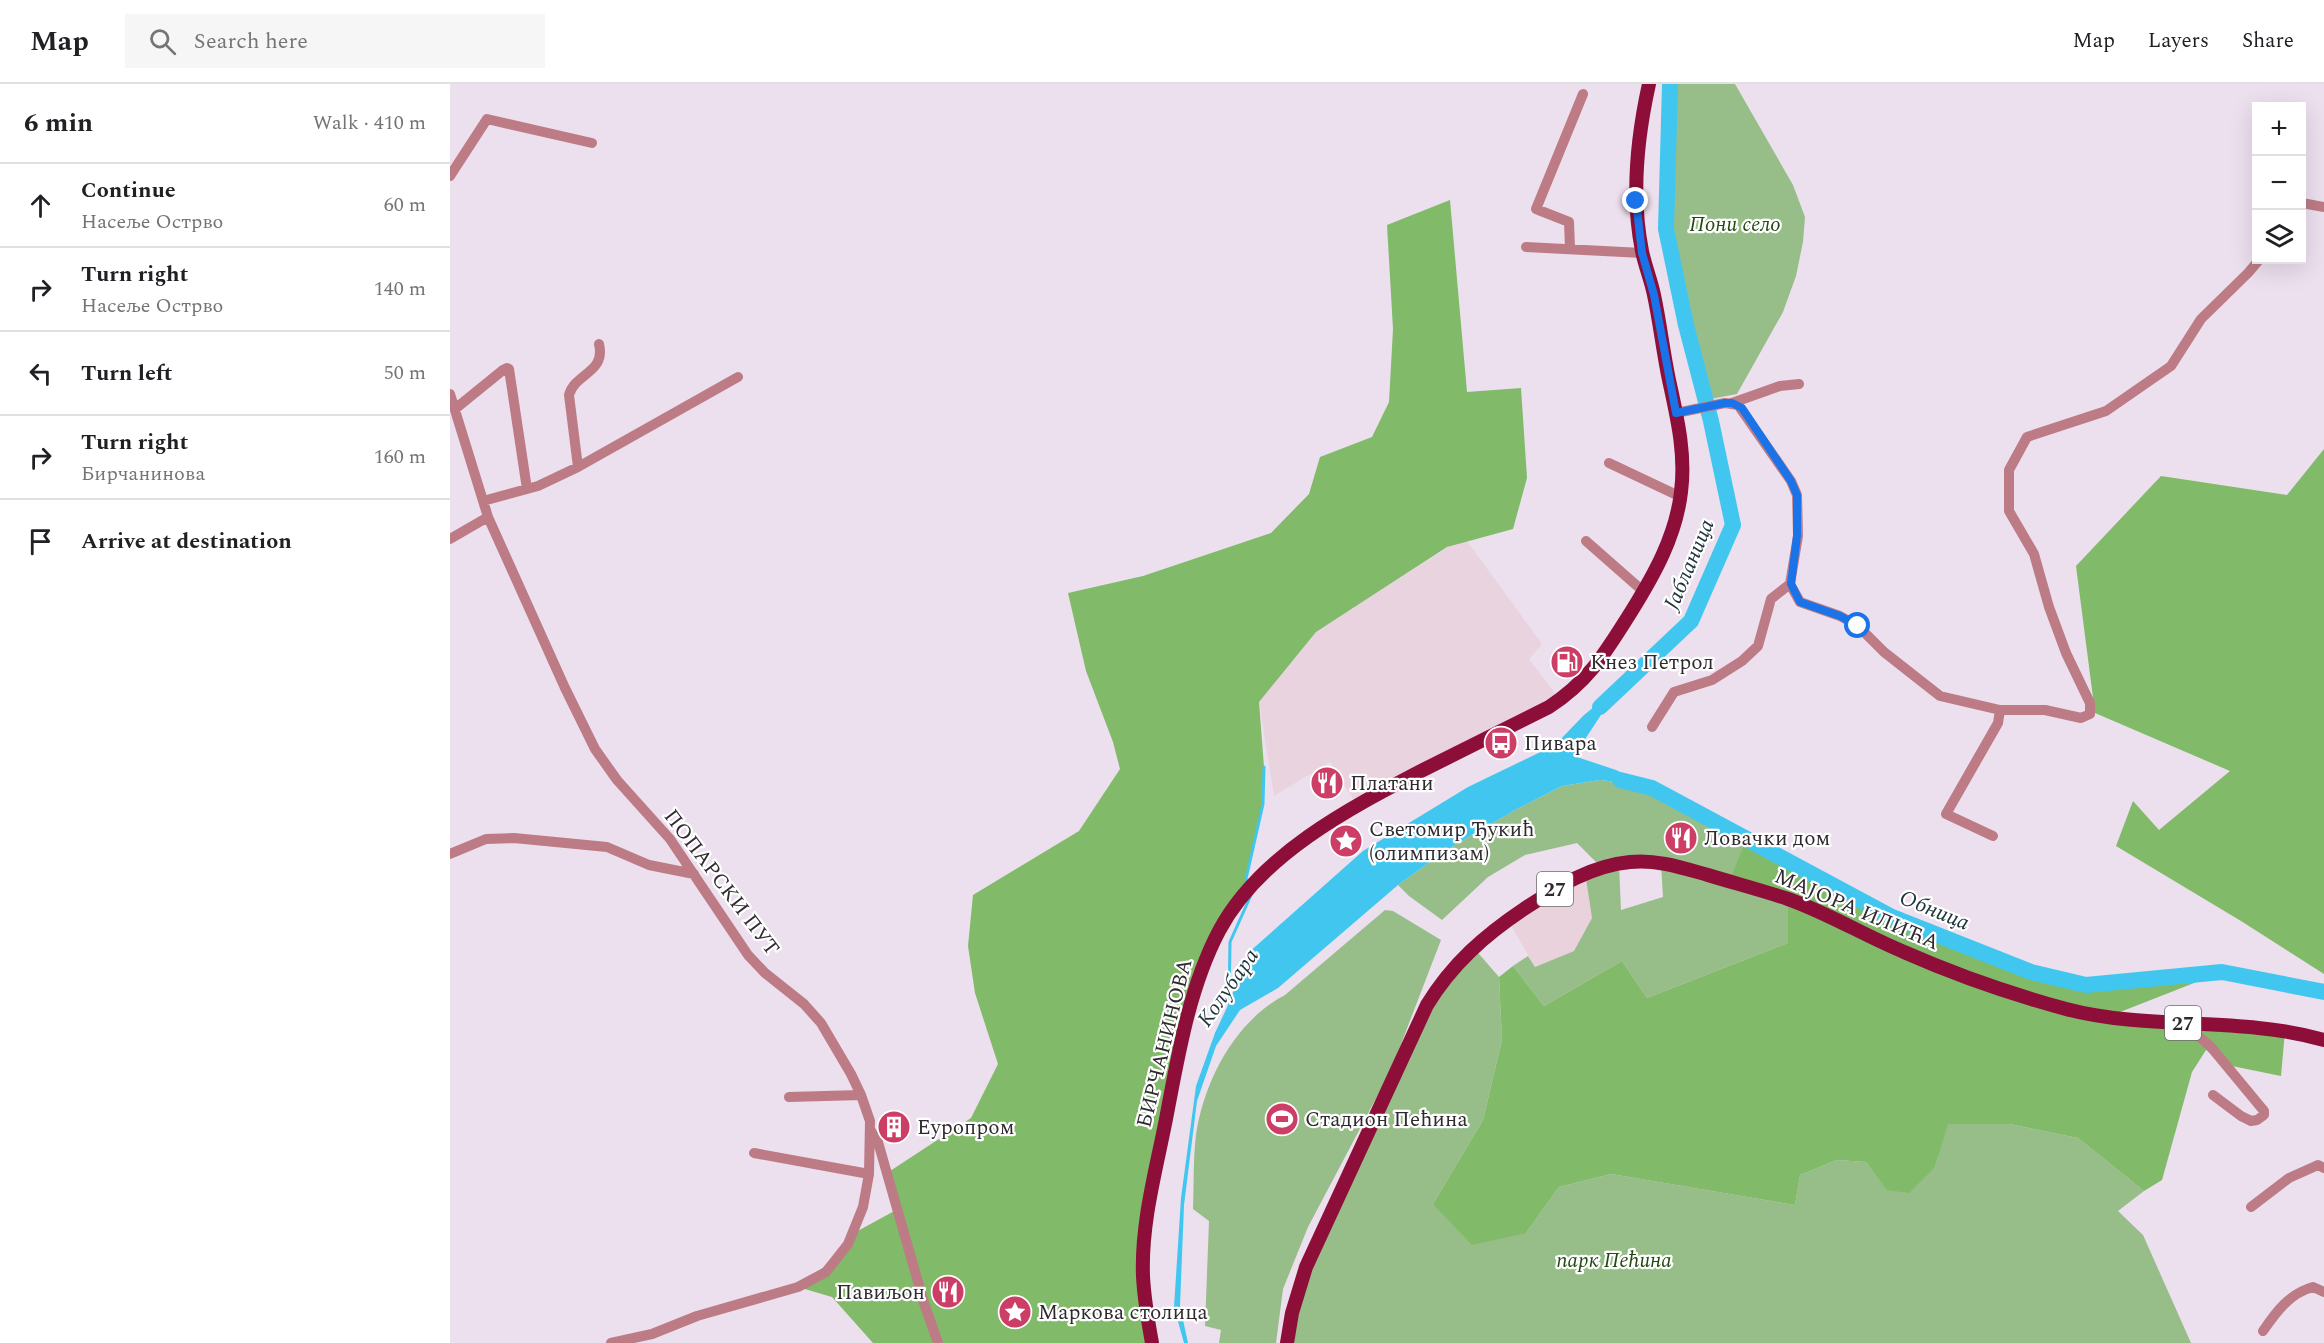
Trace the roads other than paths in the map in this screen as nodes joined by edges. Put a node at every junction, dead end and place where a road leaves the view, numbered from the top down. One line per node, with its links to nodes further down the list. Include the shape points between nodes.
1 (1649, 84): 9 (main road, БИРЧАНИНОВА, via 1636,187)
2 (1583, 94): 8 (street, via 1536,210 1569,222)
3 (592, 143): 4 (street, via 488,119)
4 (450, 176)
5 (2306, 204): 6 (street)
6 (2324, 207)
7 (1526, 247): 8 (street)
8 (1570, 248): 9 (street)
9 (1642, 253): 17 (main road, БИРЧАНИНОВА, via 1654,295)
10 (2256, 264): 28 (street, via 2201,320 2171,366 2106,411 2027,437 2009,470 2009,511 2034,554 2066,653 2090,703 2090,714 2081,718 2045,710)
11 (599, 344): 19 (street, via 601,357 597,364 569,395)
12 (738, 377): 19 (street)
13 (1799, 384): 15 (street, via 1780,386)
14 (450, 394): 16 (street, ПОПАРСКИ ПУТ)
15 (1733, 405): 17 (street); 26 (street, via 1791,481 1797,495)
16 (455, 410): 20 (street, via 505,368 509,369); 22 (street, ПОПАРСКИ ПУТ)
17 (1676, 413): 21 (main road, БИРЧАНИНОВА, via 1683,453)
18 (1609, 463): 21 (street)
19 (578, 467): 20 (street)
20 (527, 489): 22 (street)
21 (1681, 497): 27 (main road, БИРЧАНИНОВА, via 1664,555)
22 (483, 501): 23 (street, ПОПАРСКИ ПУТ)
23 (488, 517): 24 (street); 32 (street, ПОПАРСКИ ПУТ, via 595,749)
24 (450, 539)
25 (1586, 541): 27 (street)
26 (1791, 584): 28 (street, via 1800,602 1858,626 1940,696); 29 (street, via 1771,599 1758,646 1712,680 1674,692)
27 (1644, 592): 47 (main road, БИРЧАНИНОВА, via 1600,661 1569,694 1325,825 1263,875 1228,916 1207,958 1186,1023 1145,1227 1143,1275)
28 (2000, 710): 30 (street, via 1998,723 1946,814)
29 (1652, 727)
30 (1993, 836)
31 (450, 854): 32 (street, via 486,839 514,838 607,847 649,865)
32 (694, 874): 35 (street, ПОПАРСКИ ПУТ, via 753,961 821,1023)
33 (2187, 1023): 34 (main road, МАЈОРА ИЛИЋА / 27, via 2285,1030); 36 (street, via 2211,1047 2264,1115 2248,1120); 48 (main road, МАЈОРА ИЛИЋА / 27, via 2108,1016 2048,1003 1920,959 1788,899 1680,867 1631,862 1586,872 1543,896 1487,936 1453,968 1435,992 1306,1267)
34 (2324, 1040)
35 (861, 1095): 37 (street); 38 (street, ПОПАРСКИ ПУТ)
36 (2213, 1095)
37 (789, 1097)
38 (871, 1130): 41 (street, ПОПАРСКИ ПУТ); 46 (street, via 878,1142)
39 (754, 1153): 41 (street)
40 (2324, 1168): 42 (street, via 2318,1165 2289,1178)
41 (869, 1174): 45 (street, ПОПАРСКИ ПУТ, via 854,1233 833,1264 818,1277 652,1334)
42 (2251, 1207)
43 (2324, 1292): 44 (street, via 2313,1287 2297,1294)
44 (2263, 1331)
45 (610, 1343)
46 (938, 1343)
47 (1152, 1343)
48 (1287, 1343)

